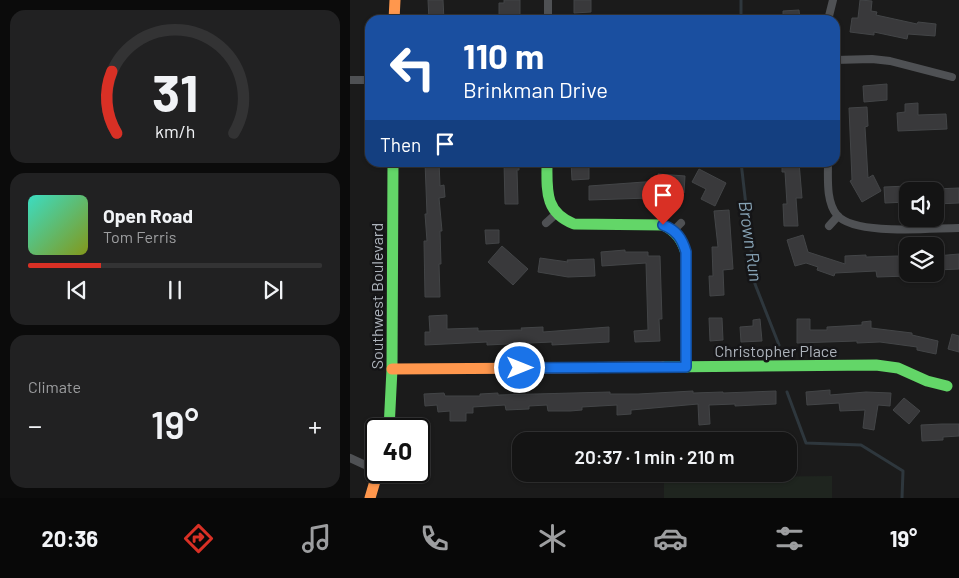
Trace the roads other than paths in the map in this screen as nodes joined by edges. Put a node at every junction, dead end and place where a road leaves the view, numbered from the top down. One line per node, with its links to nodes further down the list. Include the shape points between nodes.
1 (395, 0): 4 (street)
2 (548, 0): 5 (street)
3 (833, 0): 6 (street)
4 (394, 15)
5 (548, 15)
6 (829, 15)
7 (840, 60): 8 (street, via 890,61)
8 (952, 77)
9 (350, 80): 10 (street)
10 (365, 80)
11 (393, 167): 20 (street, Southwest Boulevard)
12 (547, 167): 14 (street, via 548,198)
13 (828, 167): 15 (street, via 830,198)
14 (556, 214): 16 (street); 19 (street, via 574,224 678,227 686,252)
15 (838, 216): 17 (street); 18 (street, via 846,222 869,228)
16 (546, 223)
17 (829, 226)
18 (959, 228)
19 (686, 367): 20 (street, Christopher Place); 21 (street, Christopher Place, via 889,366)
20 (392, 369): 22 (street, Southwest Boulevard)
21 (947, 386)
22 (390, 418)
23 (350, 458): 24 (street)
24 (365, 465)
25 (374, 483): 26 (street)
26 (370, 498)

